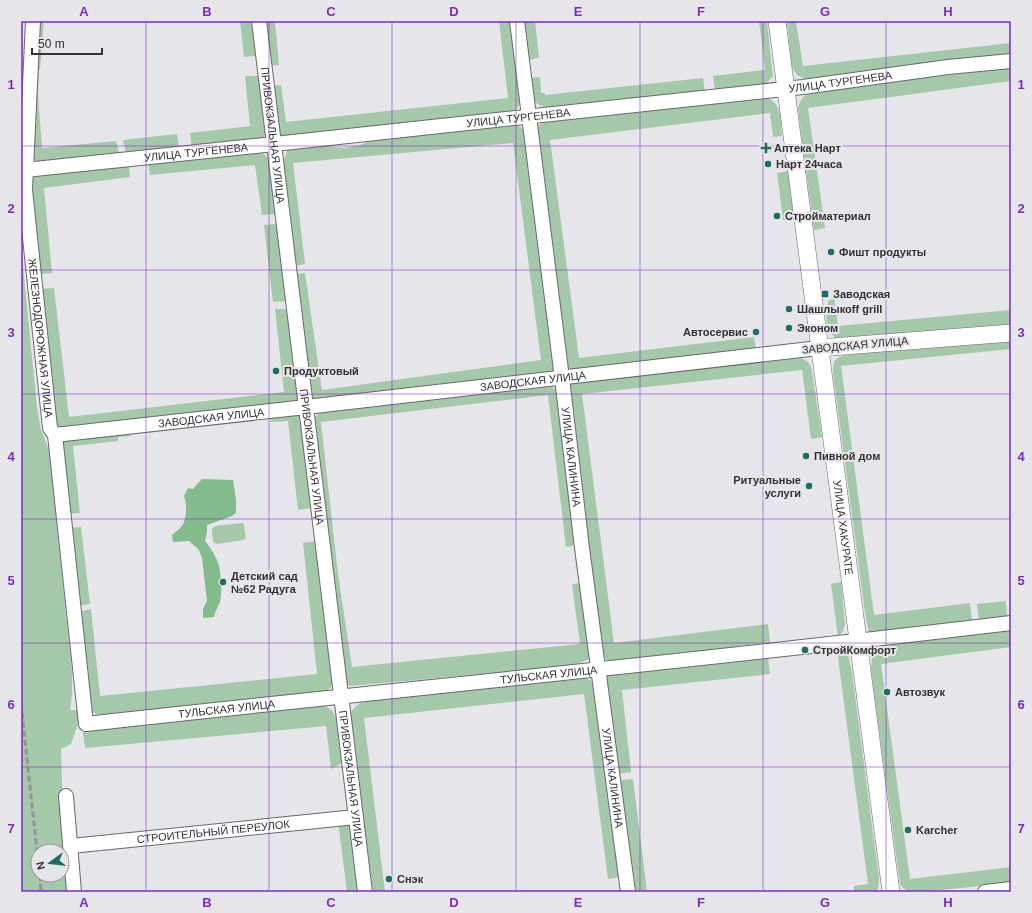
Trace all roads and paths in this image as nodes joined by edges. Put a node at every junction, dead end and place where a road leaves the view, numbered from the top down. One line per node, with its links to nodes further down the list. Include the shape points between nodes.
1 (32, 21): 9 (street, ЖЕЛЕЗНОДОРОЖНАЯ УЛИЦА)
2 (259, 21): 8 (street, ПРИВОКЗАЛЬНАЯ УЛИЦА)
3 (517, 21): 7 (street, УЛИЦА КАЛИНИНА)
4 (777, 21): 6 (main road, УЛИЦА ХАКУРАТЕ)
5 (1011, 61): 6 (street, УЛИЦА ТУРГЕНЕВА)
6 (786, 88): 7 (street, УЛИЦА ТУРГЕНЕВА); 11 (main road, УЛИЦА ХАКУРАТЕ)
7 (529, 116): 8 (street, УЛИЦА ТУРГЕНЕВА); 12 (street, УЛИЦА КАЛИНИНА)
8 (274, 144): 9 (street, УЛИЦА ТУРГЕНЕВА); 13 (street, ПРИВОКЗАЛЬНАЯ УЛИЦА)
9 (25, 170): 14 (street, ЖЕЛЕЗНОДОРОЖНАЯ УЛИЦА, via 49,420 50,428)
10 (1011, 333): 11 (main road, ЗАВОДСКАЯ УЛИЦА)
11 (819, 348): 12 (street, ЗАВОДСКАЯ УЛИЦА); 16 (main road, УЛИЦА ХАКУРАТЕ)
12 (562, 378): 13 (street, ЗАВОДСКАЯ УЛИЦА); 17 (street, УЛИЦА КАЛИНИНА)
13 (306, 408): 14 (street, ЗАВОДСКАЯ УЛИЦА); 18 (street, ПРИВОКЗАЛЬНАЯ УЛИЦА)
14 (56, 435): 19 (street, ЖЕЛЕЗНОДОРОЖНАЯ УЛИЦА)
15 (1011, 623): 16 (street, ТУЛЬСКАЯ УЛИЦА)
16 (858, 641): 17 (street, ТУЛЬСКАЯ УЛИЦА); 27 (main road, УЛИЦА ХАКУРАТЕ)
17 (598, 669): 18 (street, ТУЛЬСКАЯ УЛИЦА); 26 (street, УЛИЦА КАЛИНИНА)
18 (341, 696): 19 (street, ТУЛЬСКАЯ УЛИЦА); 21 (street, ПРИВОКЗАЛЬНАЯ УЛИЦА)
19 (86, 724)
20 (66, 796): 22 (street)
21 (356, 817): 22 (street, СТРОИТЕЛЬНЫЙ ПЕРЕУЛОК); 25 (street, ПРИВОКЗАЛЬНАЯ УЛИЦА)
22 (71, 846): 24 (street)
23 (1011, 889): 28 (street)
24 (74, 892)
25 (365, 892)
26 (628, 892)
27 (891, 892)
28 (985, 892)

